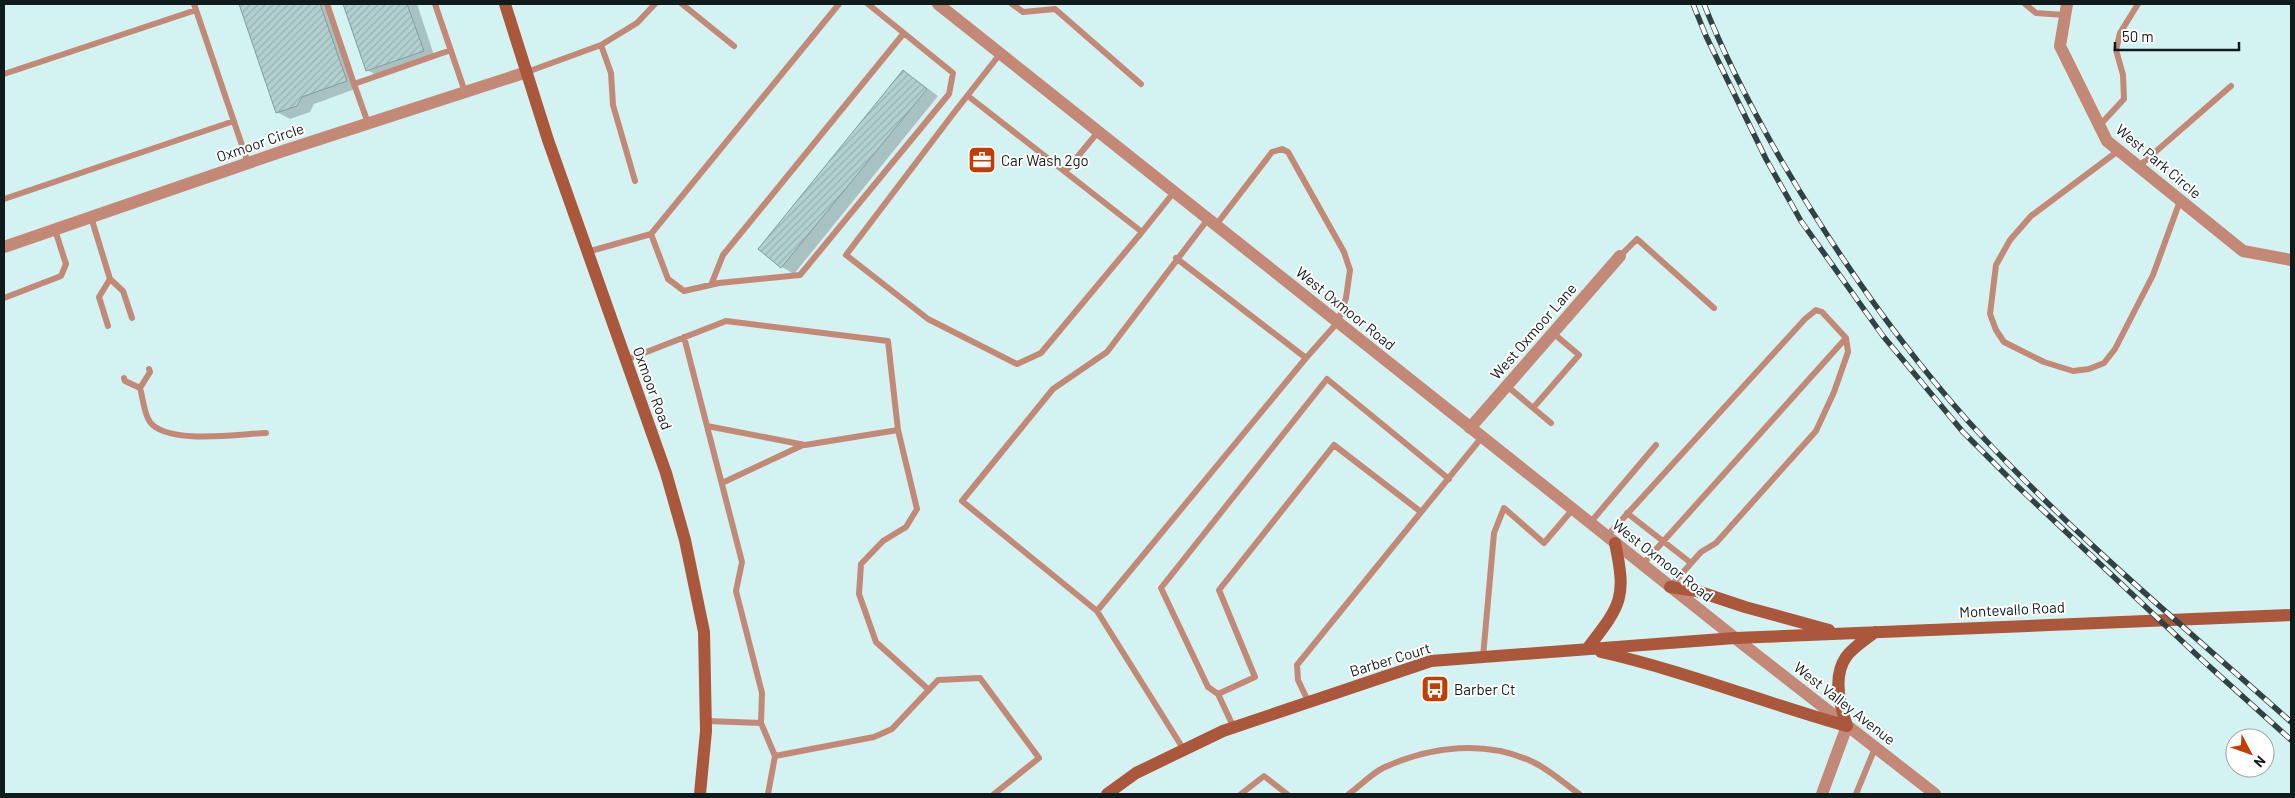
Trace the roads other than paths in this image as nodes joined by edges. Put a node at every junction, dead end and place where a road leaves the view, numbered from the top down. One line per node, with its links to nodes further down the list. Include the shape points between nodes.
1 (326, 4): 21 (lane)
2 (435, 4): 17 (lane)
3 (506, 4): 19 (main road, Oxmoor Road)
4 (655, 4): 15 (lane, via 637,24)
5 (682, 4): 16 (lane)
6 (839, 4): 42 (lane)
7 (868, 4): 14 (lane)
8 (938, 4): 18 (street, West Oxmoor Road)
9 (1012, 4): 22 (lane, via 1023,12 1055,9)
10 (2025, 4): 13 (lane, via 2036,13)
11 (2138, 4): 28 (lane, via 2120,33 2116,50 2123,75 2124,99)
12 (195, 7): 20 (lane); 26 (lane)
13 (2066, 9): 28 (street, West Park Circle, via 2060,46)
14 (904, 33): 49 (lane, via 723,255); 49 (lane, via 953,73 949,94 800,275)
15 (601, 45): 19 (lane); 34 (lane, via 611,73 613,104)
16 (734, 46)
17 (451, 50): 21 (lane); 24 (lane)
18 (1000, 54): 25 (lane); 29 (street, West Oxmoor Road)
19 (527, 72): 24 (street, Oxmoor Circle); 44 (main road, Oxmoor Road)
20 (4, 74)
21 (354, 84): 27 (lane)
22 (1141, 84)
23 (2231, 86): 32 (lane)
24 (465, 92): 27 (street, Oxmoor Circle)
25 (968, 96): 33 (lane); 41 (lane, via 846,255 861,267 928,319 1017,364 1041,353)
26 (234, 121): 31 (lane); 36 (lane)
27 (368, 123): 31 (street, Oxmoor Circle)
28 (2099, 126): 30 (street, West Park Circle, via 2107,141)
29 (1098, 132): 33 (lane); 35 (street, West Oxmoor Road)
30 (2118, 151): 32 (street, West Park Circle); 37 (lane, via 2031,216 2010,240 1996,265 1990,314 2004,342 2044,362 2073,370 2089,369 2104,363 2115,349 2153,275)
31 (248, 163): 38 (street, Oxmoor Circle)
32 (2138, 167): 37 (street, West Park Circle)
33 (1065, 172): 41 (lane)
34 (635, 181)
35 (1174, 192): 39 (street, West Oxmoor Road); 41 (lane)
36 (4, 199)
37 (2180, 200): 47 (street, West Park Circle, via 2243,251)
38 (91, 217): 40 (street, Oxmoor Circle); 48 (lane)
39 (1212, 222): 46 (lane); 53 (street, West Oxmoor Road); 53 (lane, via 1272,152 1282,149 1288,152 1344,252 1350,270)
40 (55, 230): 43 (street, Oxmoor Circle); 50 (lane, via 66,264 61,276)
41 (1142, 232)
42 (651, 234): 44 (lane); 49 (lane, via 668,279 684,291)
43 (4, 247)
44 (587, 252): 59 (main road, Oxmoor Road)
45 (1620, 256): 51 (lane, via 1637,239); 55 (street, West Oxmoor Lane)
46 (1176, 258): 58 (lane); 84 (lane, via 1108,352 1053,389 962,501)
47 (2291, 260)
48 (110, 279): 52 (lane, via 123,292); 54 (lane, via 99,297)
49 (711, 285)
50 (4, 298)
51 (1714, 308)
52 (132, 318)
53 (1338, 322): 58 (lane); 67 (street, West Oxmoor Road)
54 (108, 326)
55 (1553, 333): 62 (street, West Oxmoor Lane); 64 (lane, via 1579,355)
56 (684, 337): 59 (lane); 66 (lane); 68 (lane, via 726,321 888,341)
57 (1846, 338): 77 (lane, via 1822,312 1813,312); 80 (lane); 82 (lane, via 1848,352 1816,431 1716,543 1701,552)
58 (1306, 358): 84 (lane)
59 (626, 360): 94 (main road, Oxmoor Road, via 666,473 685,540 704,632)
60 (149, 369): 63 (lane)
61 (124, 378): 63 (lane)
62 (1507, 386): 64 (lane); 67 (street, West Oxmoor Lane)
63 (140, 388): 69 (lane, via 149,421 162,433 184,436)
64 (1533, 408): 65 (lane)
65 (1551, 423)
66 (707, 426): 71 (lane); 74 (lane)
67 (1470, 428): 70 (street, West Oxmoor Road)
68 (898, 430): 71 (lane); 91 (lane, via 917,509 906,527 883,541 861,564 859,594 876,642)
69 (266, 433)
70 (1482, 438): 73 (lane); 75 (street, West Oxmoor Road)
71 (804, 444): 74 (lane)
72 (1656, 445): 78 (lane)
73 (1448, 479): 76 (lane); 92 (lane, via 1328,379 1161,588 1208,688)
74 (722, 483): 95 (lane, via 742,562 736,591 762,693)
75 (1573, 509): 78 (street, West Oxmoor Road); 90 (lane, via 1544,543 1504,508 1494,532)
76 (1421, 512): 92 (lane, via 1334,445 1218,590 1255,677); 93 (lane, via 1297,664 1298,680)
77 (1627, 513): 79 (lane); 80 (lane)
78 (1590, 523): 79 (street, West Oxmoor Road)
79 (1611, 540): 81 (street, West Oxmoor Road); 89 (main road, via 1620,570 1621,595 1613,616)
80 (1663, 540): 81 (lane); 82 (lane)
81 (1642, 564): 83 (street, West Oxmoor Road)
82 (1691, 564): 83 (lane)
83 (1670, 587): 87 (main road, via 1697,591); 88 (street, West Oxmoor Road)
84 (1097, 611): 99 (lane)
85 (2291, 615): 86 (main road, Montevallo Road)
86 (1875, 632): 87 (main road, Montevallo Road); 96 (main road, via 1844,659 1839,676 1841,707)
87 (1841, 633): 88 (main road, Montevallo Road)
88 (1735, 638): 89 (main road, Barber Court); 96 (street, West Valley Avenue)
89 (1587, 649): 90 (main road, Barber Court); 96 (main road, via 1646,662)
90 (1484, 657): 93 (main road, Barber Court, via 1431,661)
91 (929, 690): 100 (lane, via 892,729 874,737); 103 (lane, via 938,680 980,678 1039,758)
92 (1218, 694): 97 (lane)
93 (1309, 702): 97 (main road, Barber Court)
94 (706, 721): 95 (lane); 101 (main road, Oxmoor Road)
95 (761, 722): 100 (lane)
96 (1847, 726): 98 (street, West Valley Avenue); 109 (street)
97 (1234, 728): 99 (main road, Barber Court)
98 (1875, 748): 110 (lane); 111 (street, West Valley Avenue)
99 (1184, 750): 104 (main road, Barber Court, via 1136,773)
100 (775, 756): 102 (lane)
101 (700, 794)
102 (768, 794)
103 (994, 794)
104 (1107, 794)
105 (1241, 794): 106 (lane, via 1264,776)
106 (1287, 794)
107 (1349, 794): 108 (lane, via 1381,769 1420,754 1471,747 1510,753 1536,764)
108 (1579, 794)
109 (1822, 794)
110 (1856, 794)
111 (1935, 794)

